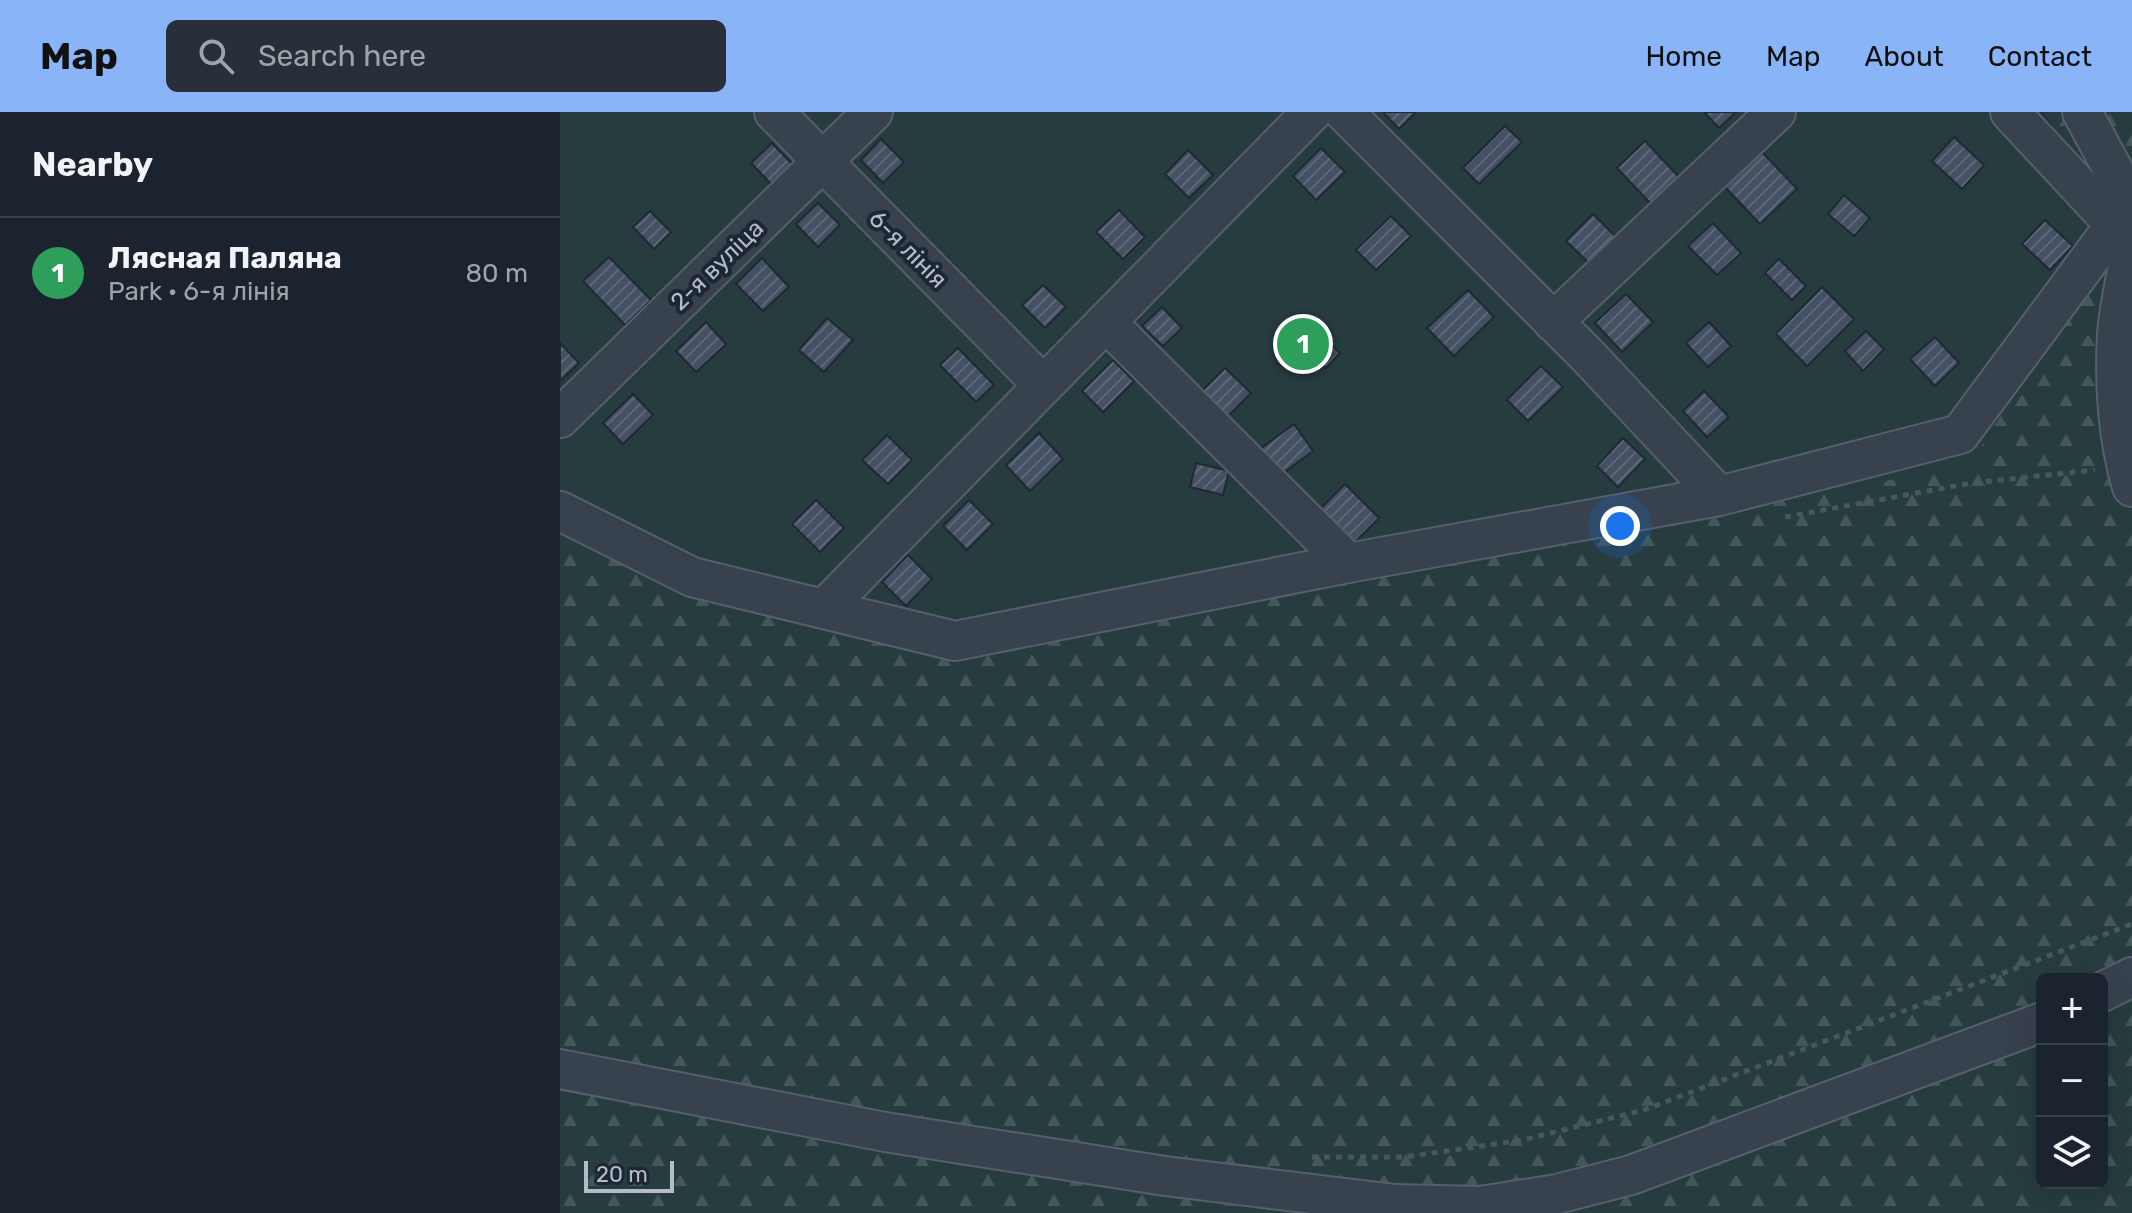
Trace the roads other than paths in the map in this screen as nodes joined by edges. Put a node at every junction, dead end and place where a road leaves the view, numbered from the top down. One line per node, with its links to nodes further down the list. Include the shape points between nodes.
1 (774, 112): 8 (street, 6-я лінія)
2 (873, 112): 8 (street, 2-я вуліца)
3 (1312, 112): 12 (street)
4 (1344, 112): 11 (street)
5 (1776, 112): 11 (street)
6 (2010, 112): 16 (street, via 2115,225 1960,434)
7 (2082, 112): 9 (street)
8 (822, 163): 13 (street, 6-я лінія); 14 (street, 2-я вуліца)
9 (2132, 205)
10 (2132, 232): 15 (street, via 2117,333 2117,383)
11 (1553, 322): 16 (street)
12 (1107, 323): 13 (street); 18 (street)
13 (1043, 385): 19 (street)
14 (560, 418)
15 (2132, 487)
16 (1719, 496): 18 (street)
17 (560, 511): 19 (street, via 692,577)
18 (1348, 563): 19 (street, via 955,641)
19 (825, 608)
20 (2132, 977): 21 (street)
21 (2108, 989)
22 (2036, 1024): 23 (street, via 1631,1175 1480,1206 1395,1204 1165,1176 885,1132)
23 (560, 1069)

